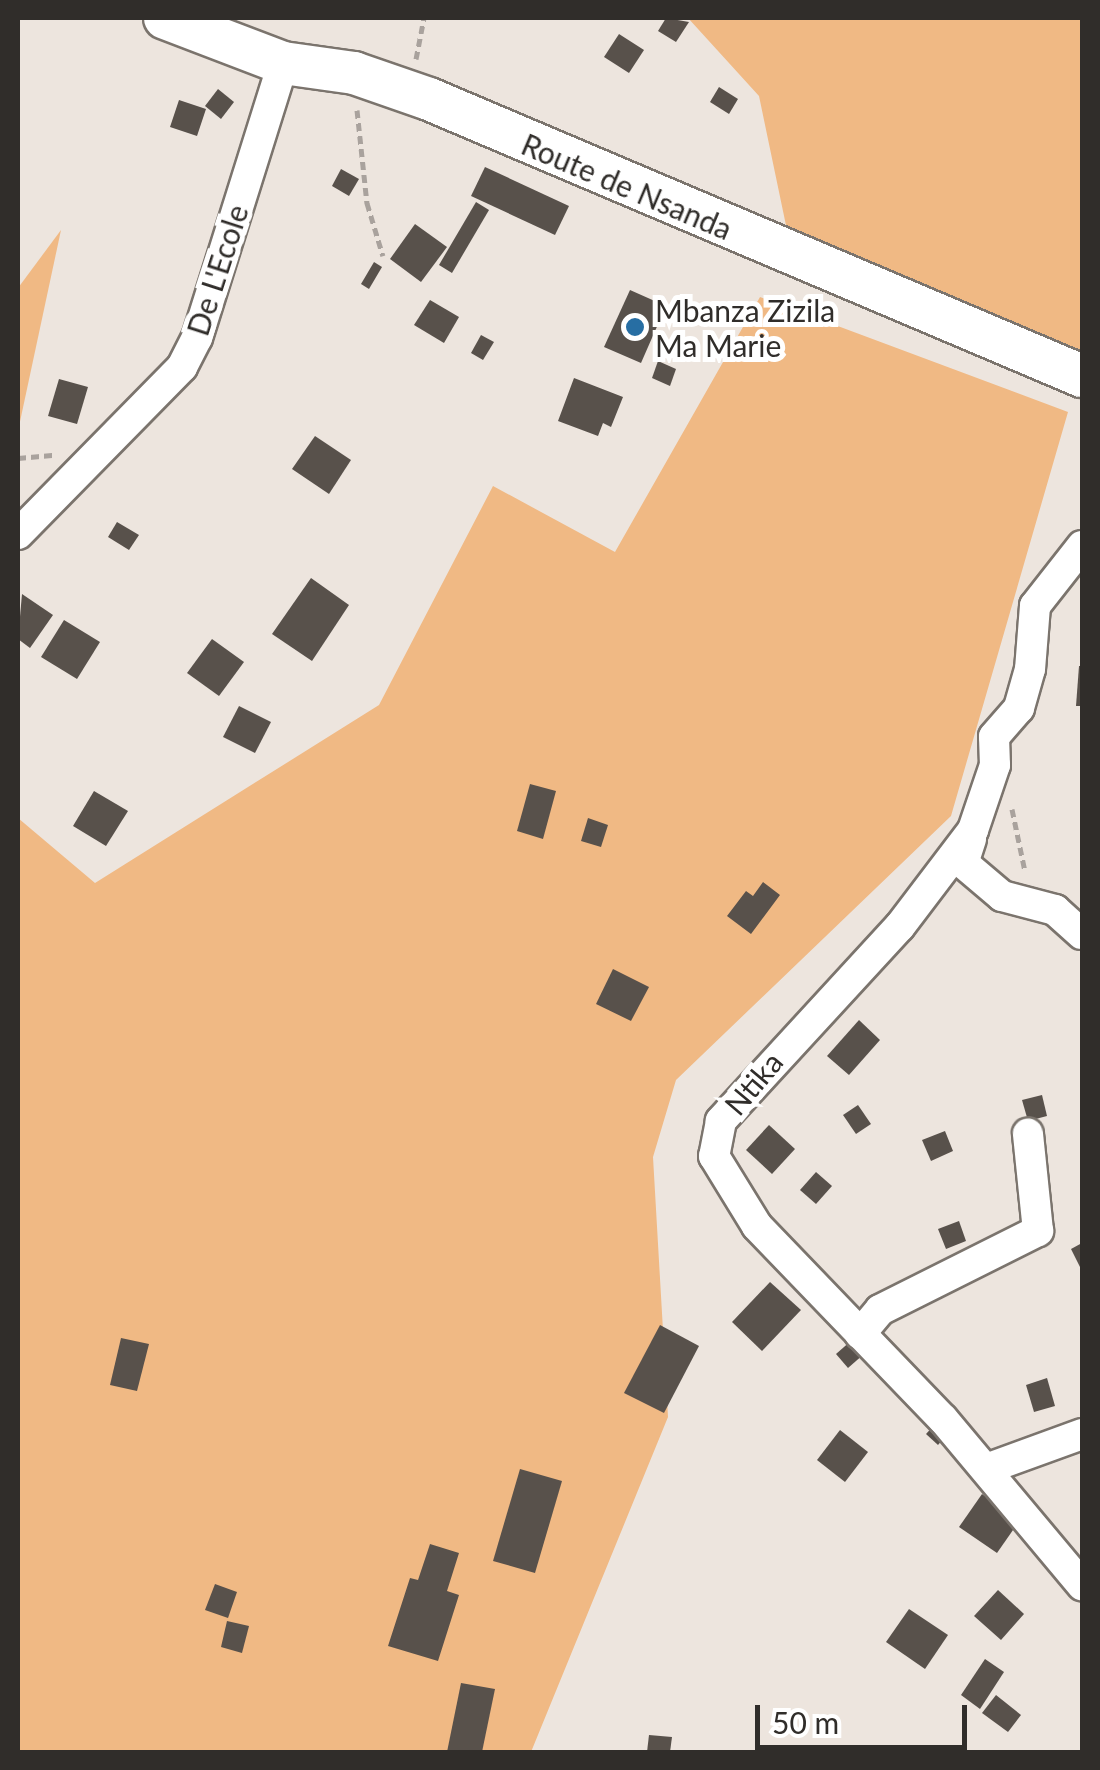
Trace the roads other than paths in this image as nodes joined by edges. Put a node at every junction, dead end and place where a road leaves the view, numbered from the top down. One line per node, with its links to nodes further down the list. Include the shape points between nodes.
1 (165, 18): 2 (street, Route de Nsanda)
2 (282, 62): 3 (street, Route de Nsanda, via 354,72); 4 (street, De L'Ecole, via 197,338 182,366)
3 (1082, 377)
4 (18, 534)
5 (1082, 546): 6 (street, Ntika, via 1035,606 1030,669 1019,708 994,737 995,765)
6 (977, 822): 7 (street, via 963,864 1002,896 1055,910); 9 (street, Ntika, via 900,926 721,1121 714,1156 726,1184 785,1258)
7 (1082, 934)
8 (1028, 1134): 9 (street, via 1038,1231 880,1310)
9 (860, 1334): 11 (street, Ntika)
10 (1082, 1434): 11 (street)
11 (986, 1469): 12 (street, Ntika)
12 (1082, 1585)

